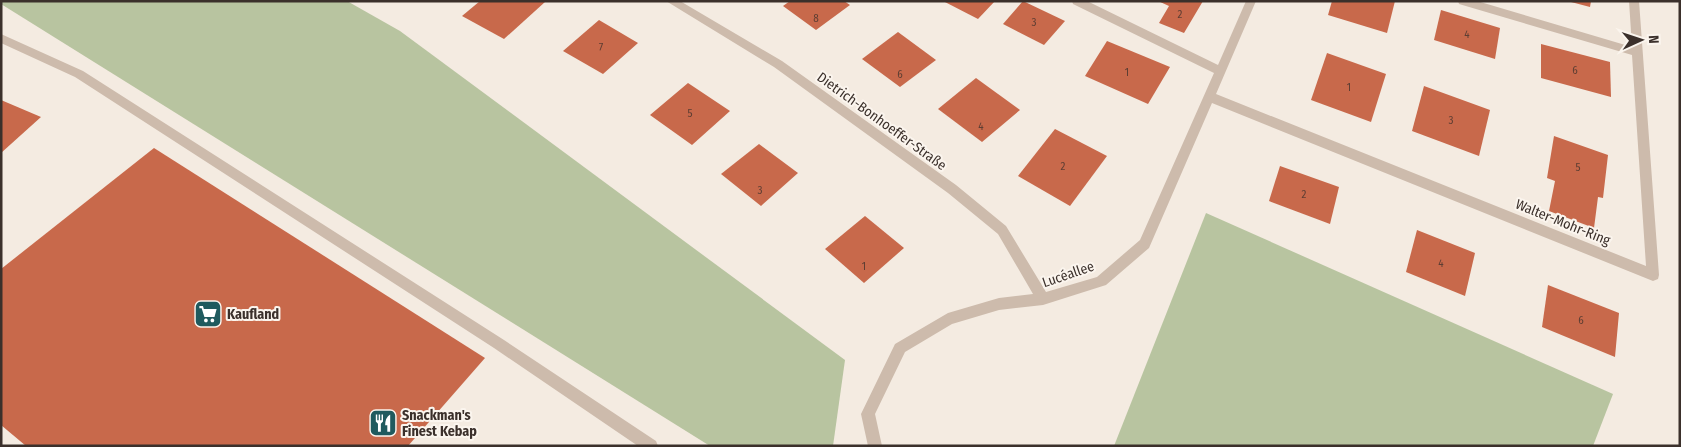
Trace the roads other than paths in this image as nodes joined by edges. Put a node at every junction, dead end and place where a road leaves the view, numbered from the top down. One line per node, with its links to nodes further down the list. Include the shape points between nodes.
1 (672, 1): 10 (street, Dietrich-Bonhoeffer-Straße, via 778,64 959,195 1002,230)
2 (1076, 1): 8 (street)
3 (1250, 1): 8 (street, Lucéallee)
4 (1463, 1): 7 (street)
5 (1634, 1): 7 (street, Walter-Mohr-Ring)
6 (1, 38): 11 (street, via 79,74)
7 (1638, 53): 9 (street, Walter-Mohr-Ring, via 1653,275)
8 (1219, 70): 9 (street, Lucéallee)
9 (1208, 96): 10 (street, Lucéallee, via 1145,244 1101,281)
10 (1043, 299): 12 (street, Lucéallee, via 999,304 948,319 900,348 868,414)
11 (652, 446)
12 (874, 446)

